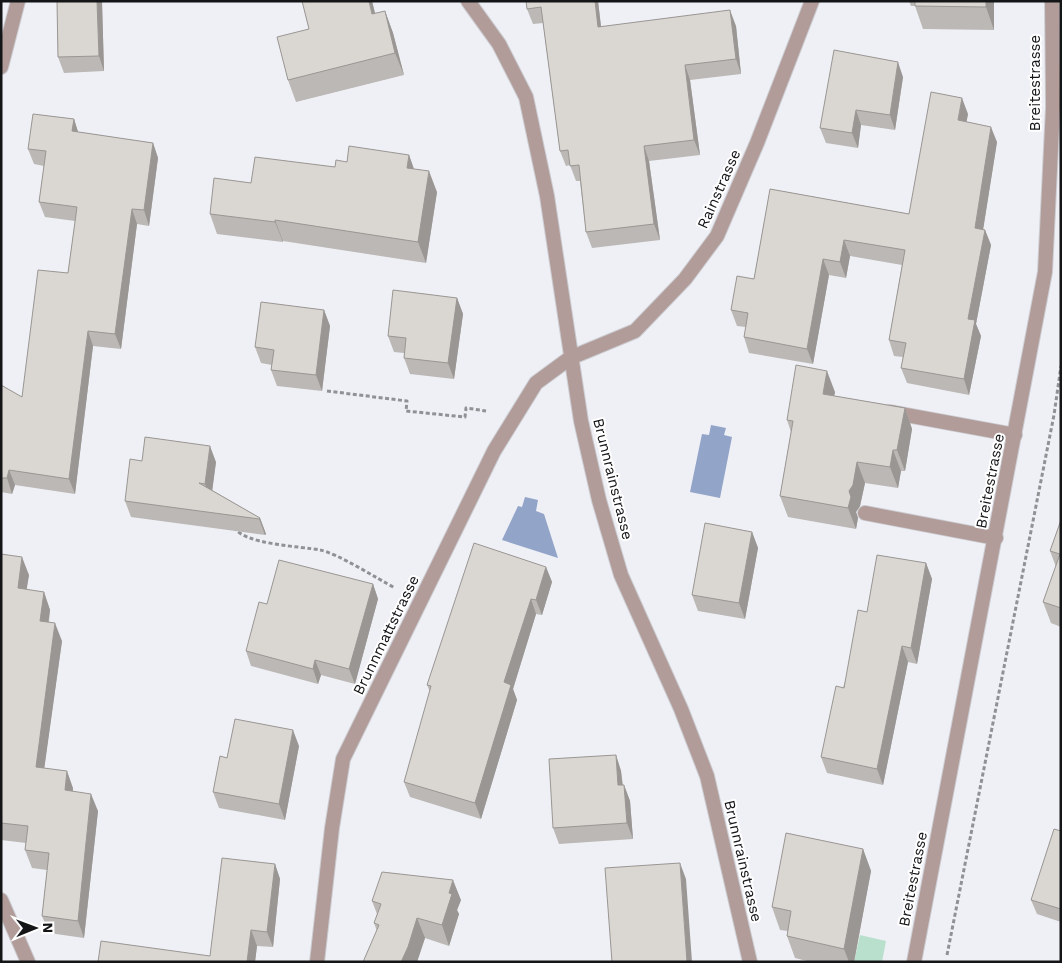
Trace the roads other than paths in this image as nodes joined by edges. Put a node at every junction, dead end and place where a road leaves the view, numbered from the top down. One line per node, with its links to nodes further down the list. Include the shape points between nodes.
1 (18, 1): 5 (street)
2 (468, 1): 6 (street, Brunnrainstrasse, via 499,44 526,97 547,196)
3 (812, 1): 6 (street, Rainstrasse, via 717,236 685,280 635,331)
4 (1052, 1): 8 (street, Breitestrasse, via 1053,107 1045,272)
5 (1, 67)
6 (570, 358): 13 (street, Brunnmattstrasse, via 536,383 511,421 342,759); 14 (street, Brunnrainstrasse, via 599,500 618,566 707,776)
7 (878, 410): 8 (street)
8 (1015, 435): 10 (street, Breitestrasse)
9 (865, 513): 10 (street)
10 (996, 538): 15 (street, Breitestrasse)
11 (1, 900): 12 (street)
12 (28, 962)
13 (317, 962)
14 (750, 962)
15 (914, 962)

